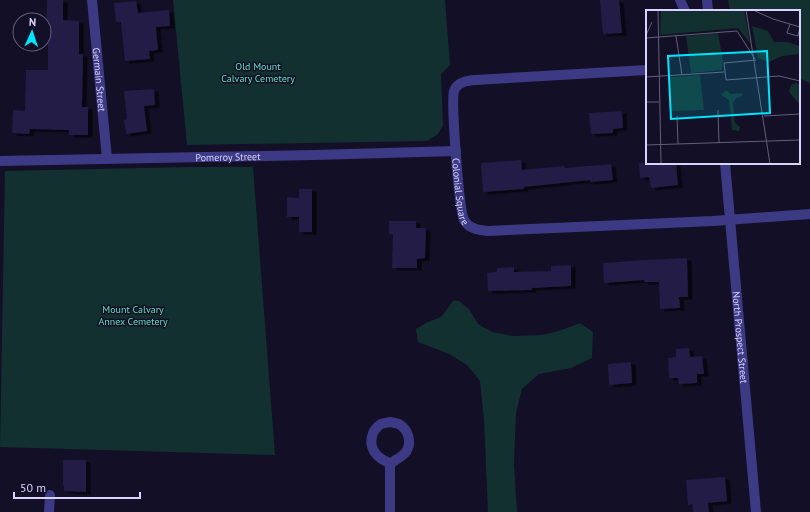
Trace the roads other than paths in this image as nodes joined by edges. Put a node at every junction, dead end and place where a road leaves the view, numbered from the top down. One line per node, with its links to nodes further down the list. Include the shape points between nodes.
1 (92, 0): 8 (street, Germain Street)
2 (680, 0): 4 (street)
3 (707, 0): 5 (street)
4 (685, 10)
5 (708, 10)
6 (646, 70): 7 (street, Colonial Square, via 466,81 454,90)
7 (456, 151): 8 (street, Pomeroy Street); 12 (street, Colonial Square, via 464,220 478,230)
8 (107, 159): 9 (street, Pomeroy Street)
9 (0, 161)
10 (725, 164): 12 (street, North Prospect Street)
11 (810, 214): 12 (street, Colonial Square)
12 (730, 220): 17 (street, North Prospect Street)
13 (390, 464): 16 (street)
14 (50, 495): 15 (street)
15 (49, 512)
16 (390, 512)
17 (756, 512)

